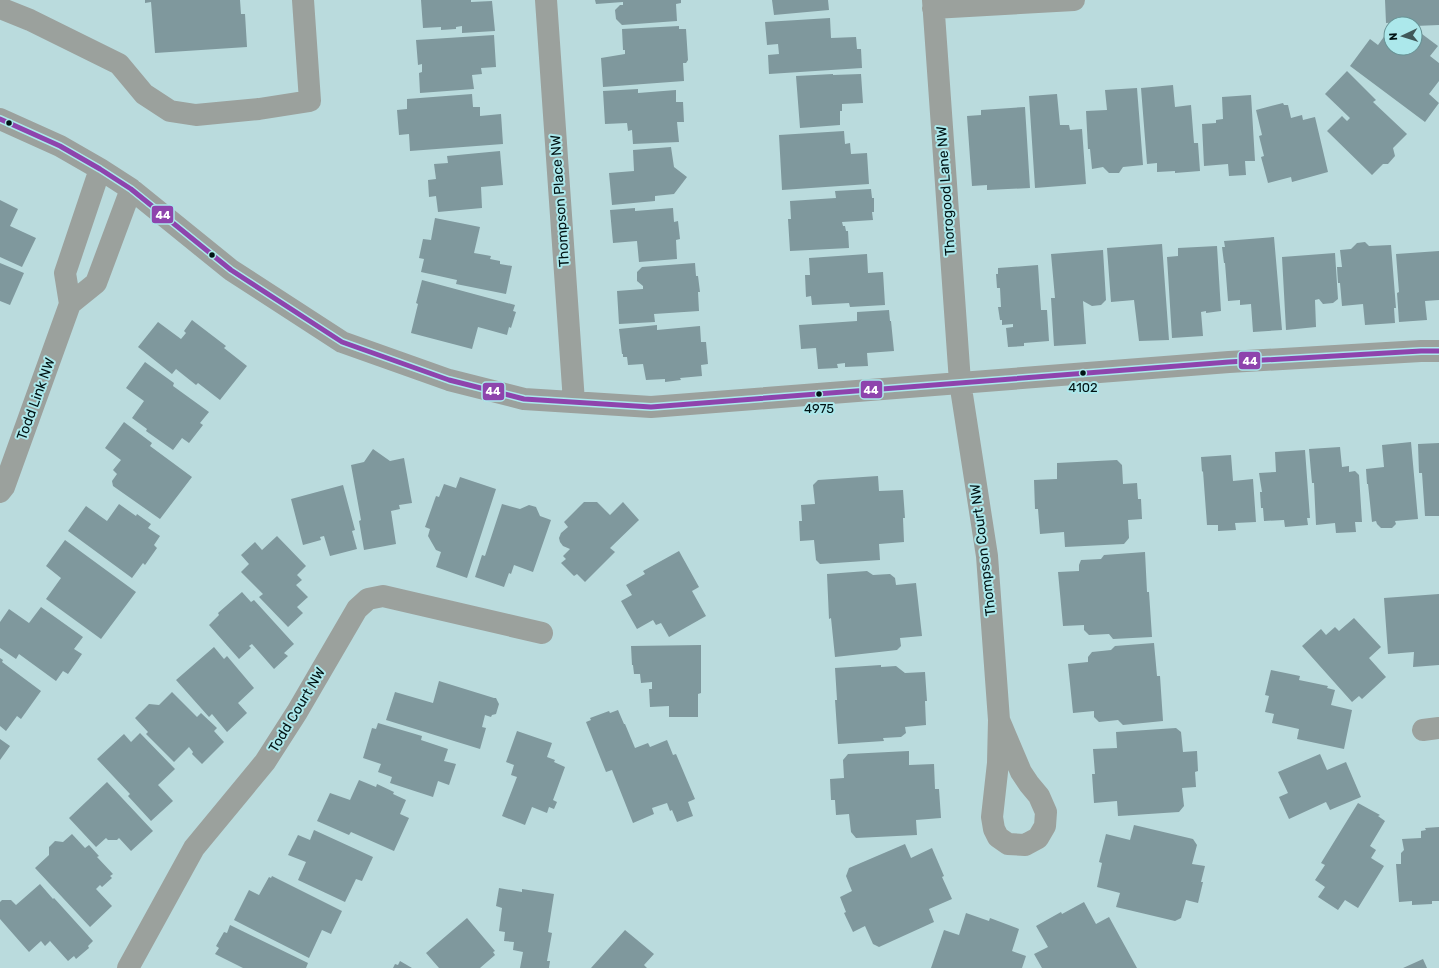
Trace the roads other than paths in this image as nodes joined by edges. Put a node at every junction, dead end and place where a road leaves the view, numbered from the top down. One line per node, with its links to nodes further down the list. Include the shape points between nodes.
1 (303, 0): 5 (street, via 310,101 196,115 170,111 144,94 120,64)
2 (546, 0): 12 (street, Thompson Place NW)
3 (1074, 0): 4 (street)
4 (933, 4): 11 (street, Thorogood Lane NW)
5 (0, 8)
6 (0, 119): 7 (street, via 60,146)
7 (100, 169): 8 (street); 9 (street, Todd Link NW, via 65,273)
8 (131, 189): 9 (street, via 96,283); 12 (street, via 231,270 342,342 449,380 524,399)
9 (70, 304): 13 (street, Todd Link NW, via 4,487)
10 (1439, 351): 11 (street, via 1236,362)
11 (960, 382): 12 (street, via 651,407); 15 (street, Thompson Court NW, via 987,556)
12 (574, 402)
13 (0, 492)
14 (542, 633): 16 (street, Todd Court NW, via 383,596 368,599 357,608 298,712 265,762 194,848)
15 (999, 720): 15 (street, Thompson Court NW, via 998,763 992,817 994,829 998,837 1008,844 1025,845 1038,838 1045,826 1046,812 1039,796 1021,772)
16 (128, 968)

